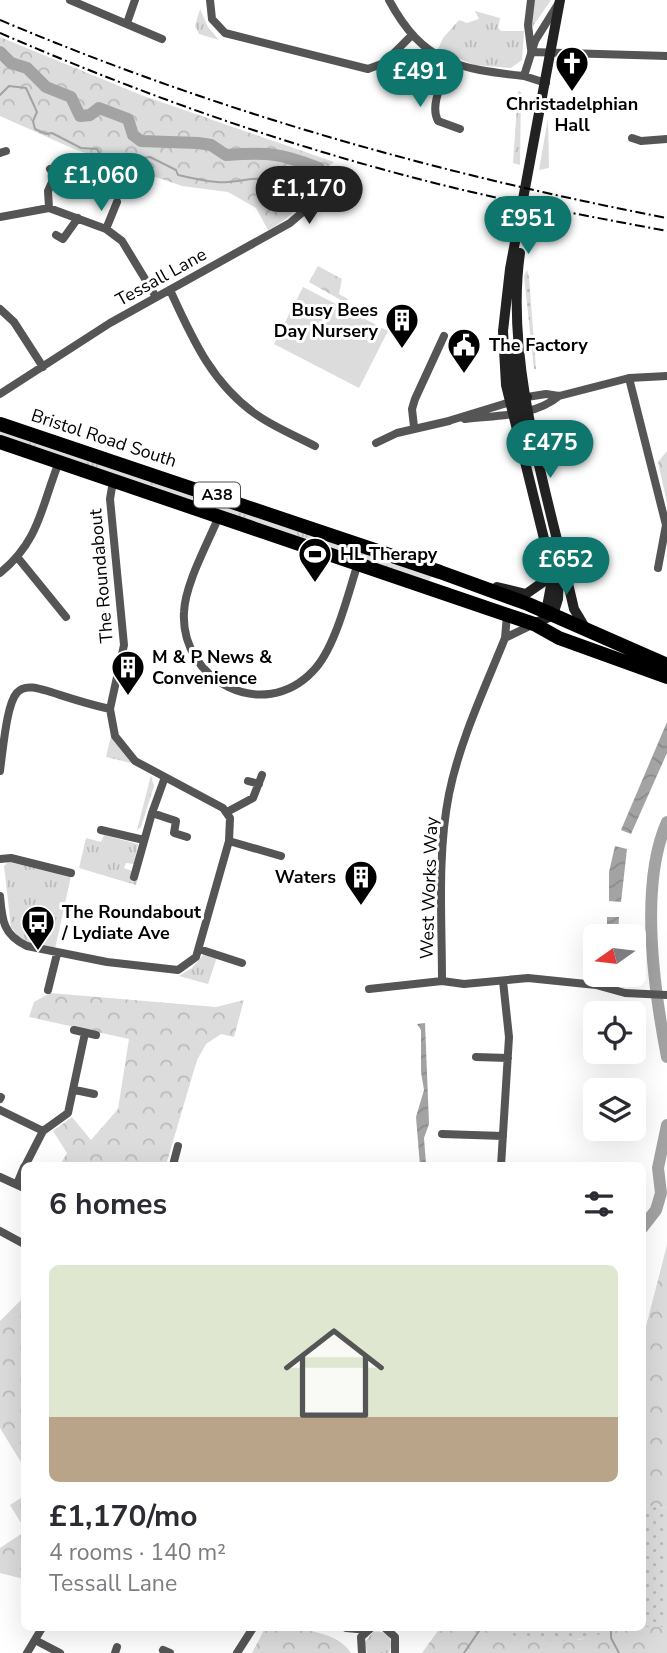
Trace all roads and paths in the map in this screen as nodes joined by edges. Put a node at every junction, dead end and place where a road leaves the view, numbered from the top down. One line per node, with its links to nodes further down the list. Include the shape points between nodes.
1 (70, 0): 7 (street)
2 (135, 0): 7 (street)
3 (210, 0): 8 (street, via 212,19 225,33 360,69 384,63)
4 (388, 0): 8 (street)
5 (531, 0): 10 (street)
6 (560, 0): 10 (street); 11 (street)
7 (127, 23): 9 (street)
8 (411, 36): 13 (street)
9 (162, 39)
10 (531, 51): 11 (street); 14 (street)
11 (552, 51): 12 (street); 15 (street)
12 (667, 56)
13 (450, 63): 14 (street, via 473,71); 16 (street, via 435,114 438,121)
14 (524, 76): 15 (street)
15 (546, 83): 23 (street)
16 (460, 129)
17 (632, 138): 18 (street)
18 (667, 139)
19 (50, 169): 22 (street, via 59,175 48,191)
20 (320, 181): 28 (street, Tessall Lane, via 305,210 290,223)
21 (117, 202): 26 (street)
22 (49, 208): 24 (street); 25 (street)
23 (523, 210): 37 (street, via 511,356); 37 (street, via 503,331)
24 (0, 216)
25 (78, 218): 26 (street); 27 (street, via 63,239)
26 (106, 229): 29 (street, via 122,241)
27 (56, 235)
28 (170, 290): 29 (street, Tessall Lane); 44 (street, via 201,353 222,383 257,415)
29 (156, 297): 32 (street, Tessall Lane)
30 (0, 309): 32 (street, via 15,322)
31 (444, 336): 41 (street, via 415,399)
32 (43, 367): 35 (street, Tessall Lane)
33 (667, 376): 34 (street)
34 (629, 378): 36 (street); 52 (street, via 666,525)
35 (2, 395)
36 (559, 396): 37 (street); 38 (street)
37 (518, 399): 38 (street); 38 (street); 39 (street)
38 (521, 412): 39 (street); 48 (street); 55 (street)
39 (445, 422): 41 (street)
40 (0, 424): 45 (highway, Bristol Road South / A38)
41 (414, 428): 43 (street)
42 (0, 442): 46 (highway, Bristol Road South / A38)
43 (376, 443)
44 (315, 446)
45 (89, 453): 47 (highway, via 88,464 110,474); 53 (highway, Bristol Road South / A38)
46 (60, 462): 47 (highway, Bristol Road South / A38); 50 (street, via 42,515)
47 (113, 481): 49 (highway, Bristol Road South / A38); 65 (street, The Roundabout, via 110,499 124,645)
48 (549, 501): 60 (street, via 560,576); 61 (street, via 574,609)
49 (219, 516): 51 (highway, Bristol Road South / A38); 51 (street, via 186,601 185,633 202,669 224,687 245,695 284,691 319,665)
50 (18, 558): 54 (street); 59 (street)
51 (358, 562): 57 (highway, Bristol Road South / A38)
52 (658, 568)
53 (433, 569): 56 (highway, Bristol Road South / A38); 57 (highway)
54 (0, 573)
55 (553, 575): 56 (street, via 526,594); 60 (street)
56 (463, 580): 58 (highway, via 464,586 497,599); 60 (highway, Bristol Road South / A38)
57 (428, 588): 58 (highway, Bristol Road South / A38)
58 (507, 615): 60 (highway, Bristol Road South / A38); 62 (street, West Works Way)
59 (66, 617)
60 (545, 618): 61 (highway, Bristol Road South / A38); 62 (street); 64 (highway, Bristol Road South / A38, via 559,638)
61 (588, 631): 63 (highway, Bristol Road South / A38)
62 (505, 638): 85 (street, West Works Way, via 449,794 442,849)
63 (667, 665)
64 (667, 677)
65 (110, 709): 66 (street, via 35,685 15,691); 68 (street, The Roundabout, via 119,743 135,761)
66 (3, 714): 67 (street)
67 (0, 771)
68 (165, 777): 70 (street, The Roundabout); 71 (street)
69 (248, 781): 70 (street, via 261,779 253,798)
70 (227, 812): 75 (street, via 232,827)
71 (152, 813): 73 (street, via 176,821 174,833); 74 (street)
72 (101, 830): 74 (street)
73 (187, 837)
74 (144, 840): 78 (street, via 135,874)
75 (229, 841): 76 (street); 82 (street)
76 (281, 856)
77 (0, 859): 79 (street)
78 (126, 866)
79 (71, 873)
80 (0, 896): 81 (street)
81 (3, 931): 83 (street, via 15,940)
82 (199, 949): 83 (street, via 194,961 178,970); 84 (street)
83 (57, 954): 88 (street)
84 (242, 963)
85 (442, 981): 86 (street, West Works Way); 87 (street, West Works Way)
86 (503, 981): 89 (street, West Works Way, via 567,981); 94 (street)
87 (369, 989)
88 (48, 990)
89 (667, 995)
90 (74, 1030): 91 (street)
91 (85, 1033): 92 (street); 95 (street)
92 (96, 1035)
93 (476, 1057): 94 (street)
94 (508, 1058): 100 (street)
95 (75, 1090): 96 (street); 98 (street, via 68,1113)
96 (94, 1094)
97 (0, 1110): 98 (street)
98 (43, 1131): 102 (street)
99 (442, 1134): 100 (street)
100 (503, 1136): 104 (street)
101 (178, 1146): 103 (street)
102 (27, 1162)
103 (175, 1162)
104 (501, 1162)
105 (0, 1177): 106 (street)
106 (21, 1186)
107 (0, 1231): 108 (street)
108 (21, 1242)
109 (40, 1631): 114 (street)
110 (251, 1631): 118 (street)
111 (350, 1631): 115 (street)
112 (368, 1631): 115 (street)
113 (391, 1631): 120 (street, via 397,1643)
114 (35, 1640): 116 (street); 117 (street)
115 (360, 1643): 119 (street)
116 (27, 1653)
117 (61, 1653)
118 (237, 1653)
119 (362, 1653)
120 (395, 1653)

